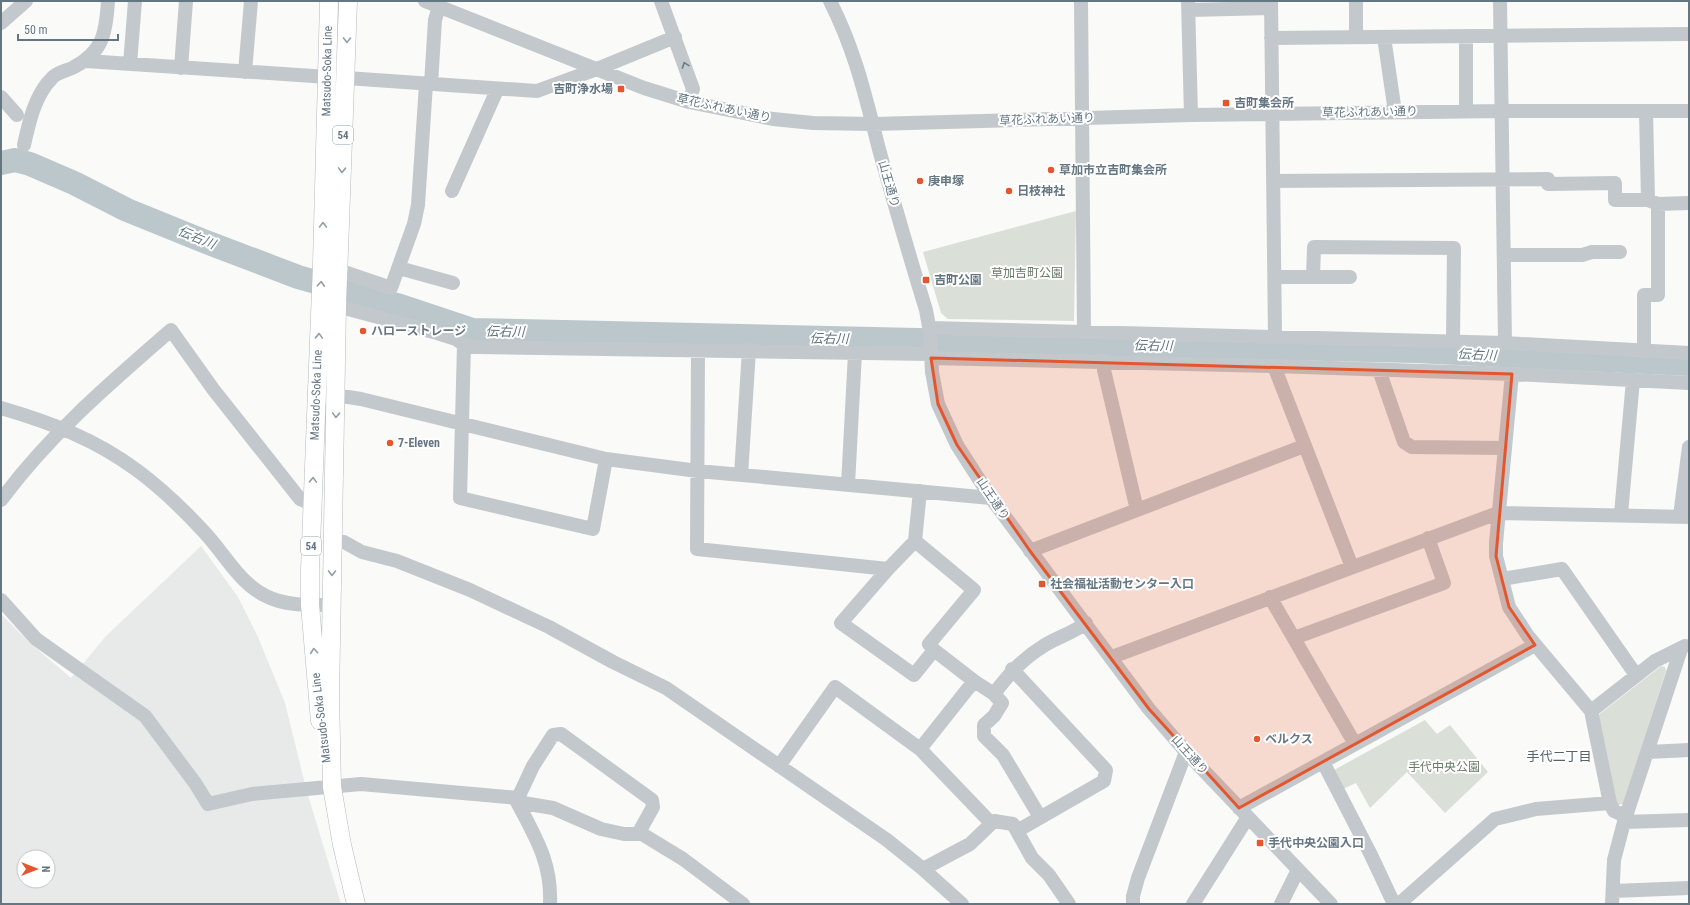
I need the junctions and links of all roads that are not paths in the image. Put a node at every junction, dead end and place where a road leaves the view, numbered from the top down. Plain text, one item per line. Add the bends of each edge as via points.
1 (26, 1) edge
2 (108, 1) edge
3 (135, 1) edge
4 (186, 1) edge
5 (251, 1) edge
6 (329, 1) edge
7 (348, 1) edge
8 (425, 1) edge
9 (661, 1) edge
10 (830, 1) edge
11 (1081, 1) edge
12 (1356, 1) edge
13 (1500, 1) edge
14 (1188, 5) edge
15 (1271, 5) edge
16 (439, 7) junction
17 (1, 23) edge
18 (1689, 34) edge
19 (1466, 36) junction
20 (1501, 36) junction
21 (675, 37) junction
22 (1356, 37) junction
23 (1384, 37) junction
24 (1272, 38) junction
25 (86, 61) junction
26 (130, 64) junction
27 (181, 68) junction
28 (597, 69) junction
29 (245, 72) junction
30 (328, 77) junction
31 (346, 78) junction
32 (428, 84) junction
33 (497, 90) junction
34 (1, 97) edge
35 (689, 102) junction
36 (1466, 111) junction
37 (1503, 111) junction
38 (1646, 111) junction
39 (1689, 111) edge
40 (1395, 112) junction
41 (1273, 113) junction
42 (17, 115) dead end
43 (1190, 115) junction
44 (1082, 117) junction
45 (874, 124) junction
46 (24, 145) dead end
47 (1503, 179) junction
48 (1273, 181) junction
49 (452, 191) dead end
50 (1653, 202) junction
51 (1689, 203) edge
52 (1620, 252) dead end
53 (1504, 255) junction
54 (330, 267) junction
55 (399, 268) junction
56 (1275, 277) junction
57 (1314, 277) junction
58 (1350, 277) dead end
59 (453, 283) dead end
60 (328, 305) junction
61 (930, 330) junction
62 (1084, 330) junction
63 (1275, 337) junction
64 (1453, 341) junction
65 (1505, 343) junction
66 (464, 345) junction
67 (749, 350) junction
68 (1644, 350) junction
69 (698, 351) junction
70 (855, 353) junction
71 (1689, 353) edge
72 (931, 354) junction
73 (1104, 361) junction
74 (1274, 366) junction
75 (1379, 370) junction
76 (1512, 374) junction
77 (1633, 380) junction
78 (1689, 383) edge
79 (316, 396) junction
80 (336, 396) junction
81 (1, 408) edge
82 (463, 424) junction
83 (63, 428) junction
84 (1304, 446) junction
85 (1689, 447) edge
86 (1504, 448) junction
87 (606, 459) junction
88 (698, 471) junction
89 (741, 474) junction
90 (848, 485) junction
91 (920, 491) junction
92 (991, 498) junction
93 (1, 500) edge
94 (312, 504) junction
95 (1137, 510) junction
96 (1498, 513) junction
97 (1621, 514) junction
98 (1684, 516) edge
99 (1428, 538) junction
100 (332, 541) junction
101 (915, 541) junction
102 (1030, 551) junction
103 (1352, 567) junction
104 (888, 568) junction
105 (1502, 579) junction
106 (1270, 597) junction
107 (1, 600) edge
108 (310, 605) junction
109 (331, 605) junction
110 (1086, 623) junction
111 (1294, 638) junction
112 (1535, 645) junction
113 (1685, 646) edge
114 (934, 650) junction
115 (1112, 657) junction
116 (1012, 669) junction
117 (1636, 675) junction
118 (974, 681) junction
119 (994, 694) junction
120 (1590, 711) junction
121 (1355, 744) junction
122 (920, 749) junction
123 (1689, 750) edge
124 (1186, 752) junction
125 (1648, 752) junction
126 (1323, 762) junction
127 (779, 766) junction
128 (332, 787) junction
129 (517, 800) junction
130 (1610, 803) junction
131 (1244, 812) junction
132 (1040, 817) junction
133 (1625, 819) junction
134 (1689, 820) edge
135 (991, 823) junction
136 (1017, 831) junction
137 (638, 834) junction
138 (923, 869) junction
139 (1298, 870) junction
140 (1689, 888) edge
141 (1613, 897) edge
142 (356, 904) edge
143 (550, 904) edge
144 (743, 904) edge
145 (962, 904) edge
146 (1069, 904) edge
147 (1133, 904) edge
148 (1193, 904) edge
149 (1281, 904) edge
150 (1331, 904) edge
151 (1394, 904) edge
152 (1399, 904) edge

1 - 17 street
2 - 25 street via 103,36 96,52
3 - 26 street
4 - 27 street
5 - 29 street
6 - 30 main road, Matsudo-Soka Line / 54
7 -> 31 main road, Matsudo-Soka Line / 54
8 - 16 street, 草花ふれあい通り
9 - 21 street
10 - 45 street, 山王通り via 858,65
11 - 44 street
12 - 22 street
13 - 20 street
14 - 15 street
14 - 43 street
15 - 24 street
16 - 28 street, 草花ふれあい通り
16 - 32 street via 435,20
18 - 20 street
19 - 20 street
19 - 23 street
19 - 36 street
20 - 37 street
21 - 28 street
35 -> 21 street via 693,89
22 - 23 street
22 - 24 street
23 - 40 street
24 - 41 street
25 - 26 street
25 - 46 street via 53,76 44,88 31,114
26 - 27 street
27 - 29 street
28 - 33 street via 537,91
28 - 35 street, 草花ふれあい通り via 644,88
29 - 30 street
54 -> 30 main road, Matsudo-Soka Line / 54
31 - 32 street
31 -> 54 main road, Matsudo-Soka Line / 54
32 - 33 street
32 - 55 street via 418,205
33 - 49 street
34 - 42 street
35 - 45 street, 草花ふれあい通り via 773,119 813,123
36 - 37 street, 草花ふれあい通り
36 - 40 street, 草花ふれあい通り
37 - 38 street, 草花ふれあい通り
37 - 47 street
38 - 39 street, 草花ふれあい通り
38 - 50 street
40 - 41 street, 草花ふれあい通り
41 - 43 street, 草花ふれあい通り
41 - 48 street
43 - 44 street, 草花ふれあい通り
44 - 45 street, 草花ふれあい通り
44 - 62 street
45 - 61 street, 山王通り
47 - 48 street
47 - 50 street via 1548,179 1548,184 1615,183 1615,200
47 - 53 street
48 - 56 street
50 - 51 street
50 - 68 street via 1658,295 1644,295
52 - 53 street via 1592,252 1582,255
53 - 65 street
54 - 55 street via 391,288
54 - 60 main road, Matsudo-Soka Line / 54
55 - 59 street
56 - 57 street
56 - 63 street
57 - 58 street
57 - 64 street via 1314,247 1454,248
60 - 66 street via 437,333 456,339
79 -> 60 main road, Matsudo-Soka Line / 54
60 - 80 main road, Matsudo-Soka Line / 54
61 - 62 street
61 - 72 street, 山王通り
62 - 63 street
63 - 64 street
64 - 65 street
65 - 68 street
66 - 69 street
66 - 82 street
67 - 69 street
67 - 70 street
67 - 89 street
68 - 71 street
69 - 88 street
70 - 72 street
70 - 90 street
72 - 73 street
72 - 92 street, 山王通り via 934,388 946,424
73 - 74 street
73 - 95 street
74 - 75 street
74 - 84 street
75 - 76 street
75 - 86 street via 1404,442 1412,447
76 - 77 street
76 - 86 street
77 - 78 street
77 - 97 street
79 - 80 street
94 -> 79 main road, Matsudo-Soka Line / 54
80 - 82 street via 361,399
80 -> 100 main road, Matsudo-Soka Line / 54
81 - 83 street
82 - 87 street
82 - 87 street via 460,498 593,529
83 - 93 street
83 - 94 street via 74,415 171,330 300,499
83 - 108 street via 111,453 164,492 258,591 274,600
84 - 95 street
84 - 103 street
85 - 98 street
86 - 96 street
87 - 88 street
88 - 89 street
88 - 104 street via 697,549
89 - 90 street
90 - 91 street
91 - 92 street
91 - 101 street
92 - 102 street, 山王通り
94 - 108 main road, Matsudo-Soka Line / 54
95 - 102 street
96 - 97 street
96 - 99 street
96 - 105 street via 1496,556
97 - 98 street
99 - 103 street
99 - 111 street via 1444,584
100 -> 109 main road, Matsudo-Soka Line / 54
100 - 127 street via 344,542 362,552 397,561 470,590 549,627 666,688
101 - 104 street
101 - 114 street via 974,590 928,644
102 - 110 street, 山王通り
103 - 106 street
104 - 114 street via 841,624 914,675
105 - 112 street via 1509,607
105 - 117 street via 1562,569
106 - 111 street
106 - 115 street
107 - 128 street via 36,640 145,716 208,804 252,794
108 - 109 street
128 -> 108 main road, Matsudo-Soka Line / 54 via 320,728
109 - 128 main road, Matsudo-Soka Line / 54
110 - 115 street, 山王通り
110 - 116 street via 1045,645
111 - 121 street
112 - 120 street
112 - 121 street
113 - 117 street via 1655,661
113 - 125 street
114 - 118 street
115 - 124 street, 山王通り via 1149,709
116 - 119 street
116 - 132 street via 1106,770 1104,781
117 - 120 street
118 - 119 street
118 - 122 street
119 - 132 street via 1002,703 994,716 984,725 984,736 1004,755
120 - 130 street
121 - 126 street
122 - 127 street via 835,687
122 - 135 street
123 - 125 street
124 - 131 street, 山王通り
124 - 147 street via 1138,878
125 - 133 street
126 - 131 street
126 - 151 street
127 - 138 street via 886,840
128 - 129 street via 361,784
128 - 142 main road, Matsudo-Soka Line / 54
129 - 137 street via 553,808 601,830
129 - 137 street via 542,751 553,735 561,734 652,800 653,807
129 - 143 street via 544,856 551,884
130 - 133 street via 1614,811
130 - 152 street via 1536,809 1495,819
131 - 139 street, 山王通り
131 - 148 street
132 - 136 street
133 - 134 street
133 - 141 street via 1614,860
135 - 136 street via 994,821 1013,824
135 - 138 street via 970,844
136 - 146 street via 1032,858 1049,875
137 - 144 street via 648,837 683,859
138 - 145 street
139 - 149 street
139 - 150 street, 山王通り
140 - 141 street

